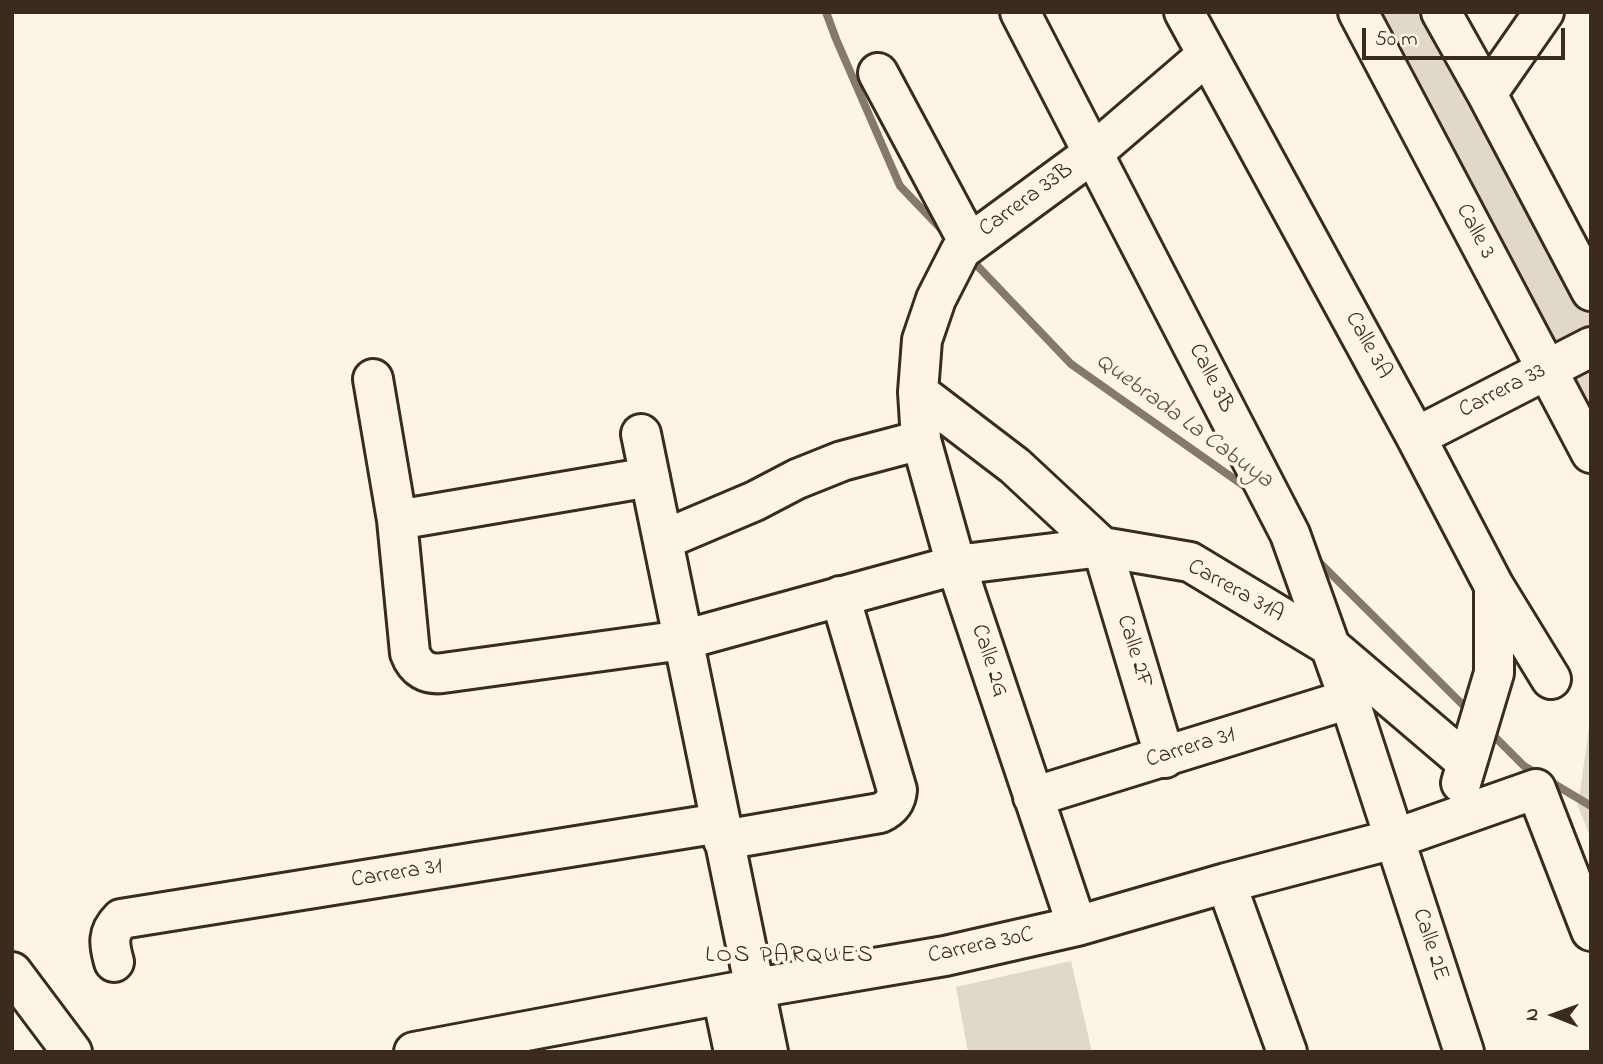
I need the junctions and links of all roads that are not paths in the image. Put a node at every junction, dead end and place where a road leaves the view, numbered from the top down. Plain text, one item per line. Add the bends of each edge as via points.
1 (1020, 12) edge
2 (1358, 12) edge
3 (1441, 12) edge
4 (1544, 12) edge
5 (1198, 26) edge
6 (878, 73) dead end
7 (1487, 94) junction
8 (1093, 153) junction
9 (969, 243) junction
10 (1586, 267) edge
11 (1591, 347) edge
12 (1547, 369) junction
13 (373, 379) dead end
14 (918, 392) junction
15 (641, 434) dead end
16 (1416, 437) junction
17 (921, 440) junction
18 (1591, 453) edge
19 (650, 477) junction
20 (397, 520) junction
21 (663, 540) junction
22 (1102, 547) junction
23 (956, 565) junction
24 (1494, 586) junction
25 (840, 596) junction
26 (683, 640) junction
27 (1331, 647) junction
28 (1551, 678) dead end
29 (1349, 699) junction
30 (1165, 758) junction
31 (1466, 762) junction
32 (1033, 797) junction
33 (1451, 819) junction
34 (721, 832) junction
35 (1394, 839) junction
36 (1226, 883) junction
37 (1582, 887) edge
38 (1077, 926) junction
39 (1591, 931) edge
40 (114, 962) dead end
41 (12, 972) edge
42 (739, 992) junction
43 (72, 1052) edge
44 (414, 1052) edge
45 (734, 1052) edge
46 (768, 1052) edge
47 (1287, 1052) edge
48 (1464, 1052) edge

1 - 8 street, Calle 3B
2 - 12 street, Calle 3
3 - 7 street
4 - 7 street
5 - 8 street, Carrera 33B
5 - 16 street, Calle 3A
6 - 9 street
7 - 10 street
8 - 9 street, Carrera 33B
8 - 27 street, Calle 3B via 1290,534
9 - 14 street, Carrera 33B via 936,299 922,340
11 - 12 street, Carrera 33
12 - 16 street, Carrera 33
12 - 18 street, Calle 3
13 - 20 street
14 - 17 street, Calle 2G
14 - 22 street via 1015,466
15 - 19 street
16 - 24 street, Calle 3A
17 - 21 street via 842,461
17 - 23 street, Calle 2G
19 - 20 street
19 - 21 street
20 - 26 street, Carrera 31A via 410,653 424,671 433,674
21 - 26 street
22 - 23 street, Carrera 31A
22 - 27 street, Carrera 31A via 1191,562
22 - 30 street, Calle 2F
23 - 25 street, Carrera 31A
23 - 32 street, Calle 2G
24 - 28 street, Calle 3A
24 - 31 street via 1494,673
25 - 26 street, Carrera 31A
25 - 34 street, Carrera 31 via 897,790 893,805 880,813
26 - 34 street
27 - 29 street, Calle 3B
27 - 31 street, Carrera 31A
29 - 30 street, Carrera 31
29 - 35 street, Calle 3B
30 - 32 street, Carrera 31
31 - 33 street
32 - 38 street, Calle 2G
33 - 35 street, Carrera 30C
33 - 37 street, Carrera 30C via 1536,789
34 - 40 street, Carrera 31 via 121,919 109,937
34 - 42 street
35 - 36 street, Carrera 30C
35 - 48 street, Calle 2E
36 - 38 street, Carrera 30C
36 - 47 street
37 - 39 street
38 - 42 street, Carrera 30C via 945,956
41 - 43 street
42 - 44 street, Carrera 30C
42 - 45 street
42 - 46 street

